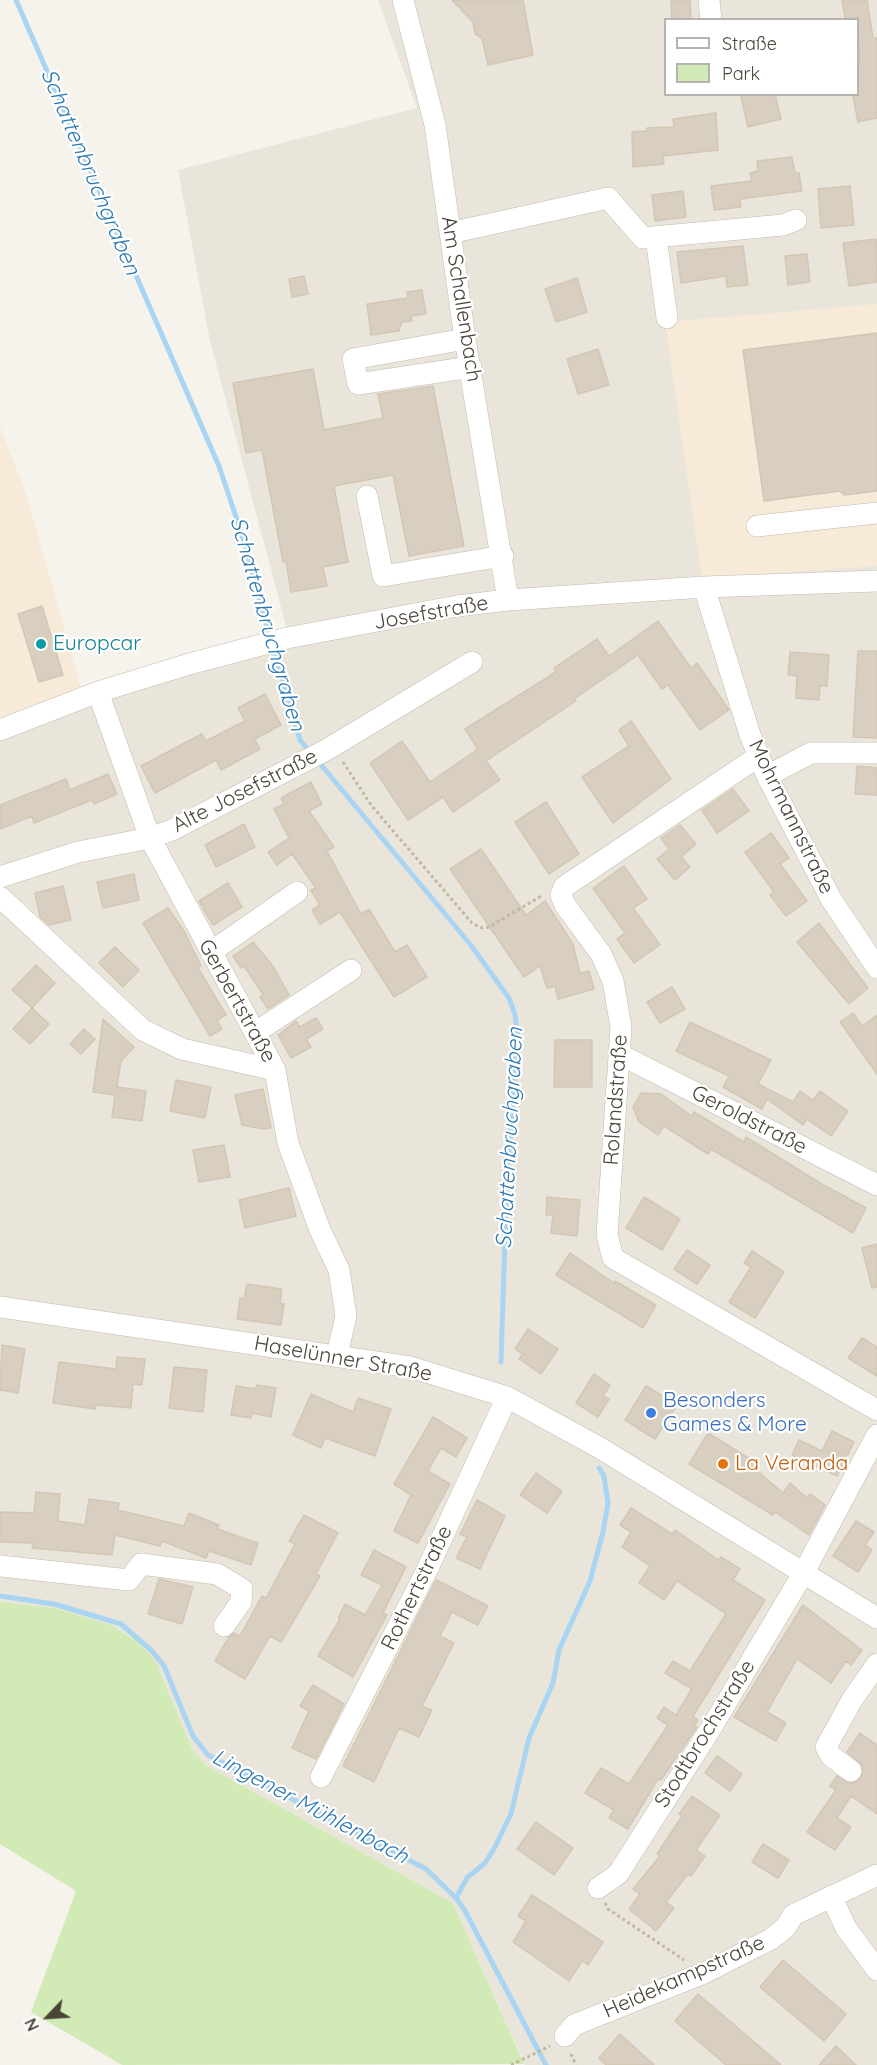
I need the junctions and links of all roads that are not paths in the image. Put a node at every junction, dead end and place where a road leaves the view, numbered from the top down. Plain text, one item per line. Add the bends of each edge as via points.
1 (403, 0) edge
2 (709, 0) edge
3 (711, 18) edge
4 (796, 219) dead end
5 (450, 233) junction
6 (656, 237) junction
7 (667, 318) dead end
8 (465, 339) junction
9 (471, 367) junction
10 (367, 496) dead end
11 (877, 513) edge
12 (757, 526) dead end
13 (503, 556) junction
14 (877, 581) edge
15 (704, 587) junction
16 (508, 600) junction
17 (472, 662) dead end
18 (99, 692) junction
19 (0, 730) edge
20 (877, 753) edge
21 (759, 756) junction
22 (767, 776) junction
23 (150, 838) junction
24 (0, 877) edge
25 (297, 892) dead end
26 (0, 897) edge
27 (211, 952) junction
28 (877, 968) edge
29 (351, 970) dead end
30 (256, 1032) junction
31 (621, 1055) junction
32 (275, 1070) junction
33 (877, 1185) edge
34 (0, 1307) edge
35 (337, 1354) junction
36 (507, 1397) junction
37 (877, 1410) edge
38 (877, 1435) edge
39 (0, 1566) edge
40 (804, 1572) junction
41 (877, 1618) edge
42 (224, 1626) dead end
43 (877, 1664) edge
44 (851, 1771) dead end
45 (321, 1777) dead end
46 (877, 1875) edge
47 (598, 1888) road end
48 (831, 1896) junction
49 (877, 1970) edge
50 (565, 2036) dead end

1 - 5 street, Am Schallenbach via 435,125
2 - 3 street
4 - 6 street via 783,225
5 - 6 street via 608,198 643,238
5 - 8 street, Am Schallenbach
6 - 7 street
8 - 9 street, Am Schallenbach
8 - 9 street via 353,359 358,384
9 - 13 street, Am Schallenbach
10 - 13 street via 383,576
11 - 12 street
13 - 16 street, Am Schallenbach
14 - 15 street, Josefstraße
15 - 16 street, Josefstraße
15 - 21 street, Mohrmannstraße
16 - 18 street, Josefstraße via 457,606 259,645
17 - 23 street, Alte Josefstraße via 332,747
18 - 19 street, Josefstraße
18 - 23 street, Gerbertstraße
20 - 22 street via 811,753
21 - 22 street, Mohrmannstraße
21 - 31 street, Rolandstraße via 564,887 561,895 565,905 601,954 614,981
22 - 28 street, Mohrmannstraße via 831,899
23 - 24 street, Alte Josefstraße via 78,852
23 - 27 street, Gerbertstraße
25 - 27 street
26 - 32 street via 143,1030 182,1049
27 - 30 street, Gerbertstraße
29 - 30 street
30 - 32 street, Gerbertstraße
31 - 33 street, Geroldstraße
31 - 37 street, Rolandstraße via 607,1235 613,1258
32 - 35 street, Gerbertstraße via 288,1143 339,1270 346,1316
34 - 35 street, Haselünner Straße
35 - 36 street, Haselünner Straße via 410,1367
36 - 40 street, Haselünner Straße via 600,1448
36 - 45 street, Rothertstraße via 427,1570
38 - 40 street
39 - 42 street via 129,1580 141,1564 216,1574 242,1589 241,1602
40 - 41 street, Haselünner Straße
40 - 47 street, Stodtbrochstraße via 618,1874
43 - 44 street via 826,1747 831,1756
46 - 48 street, Heidekampstraße
48 - 49 street via 846,1928
48 - 50 street, Heidekampstraße via 793,1915 771,1939 705,1973 574,2025

